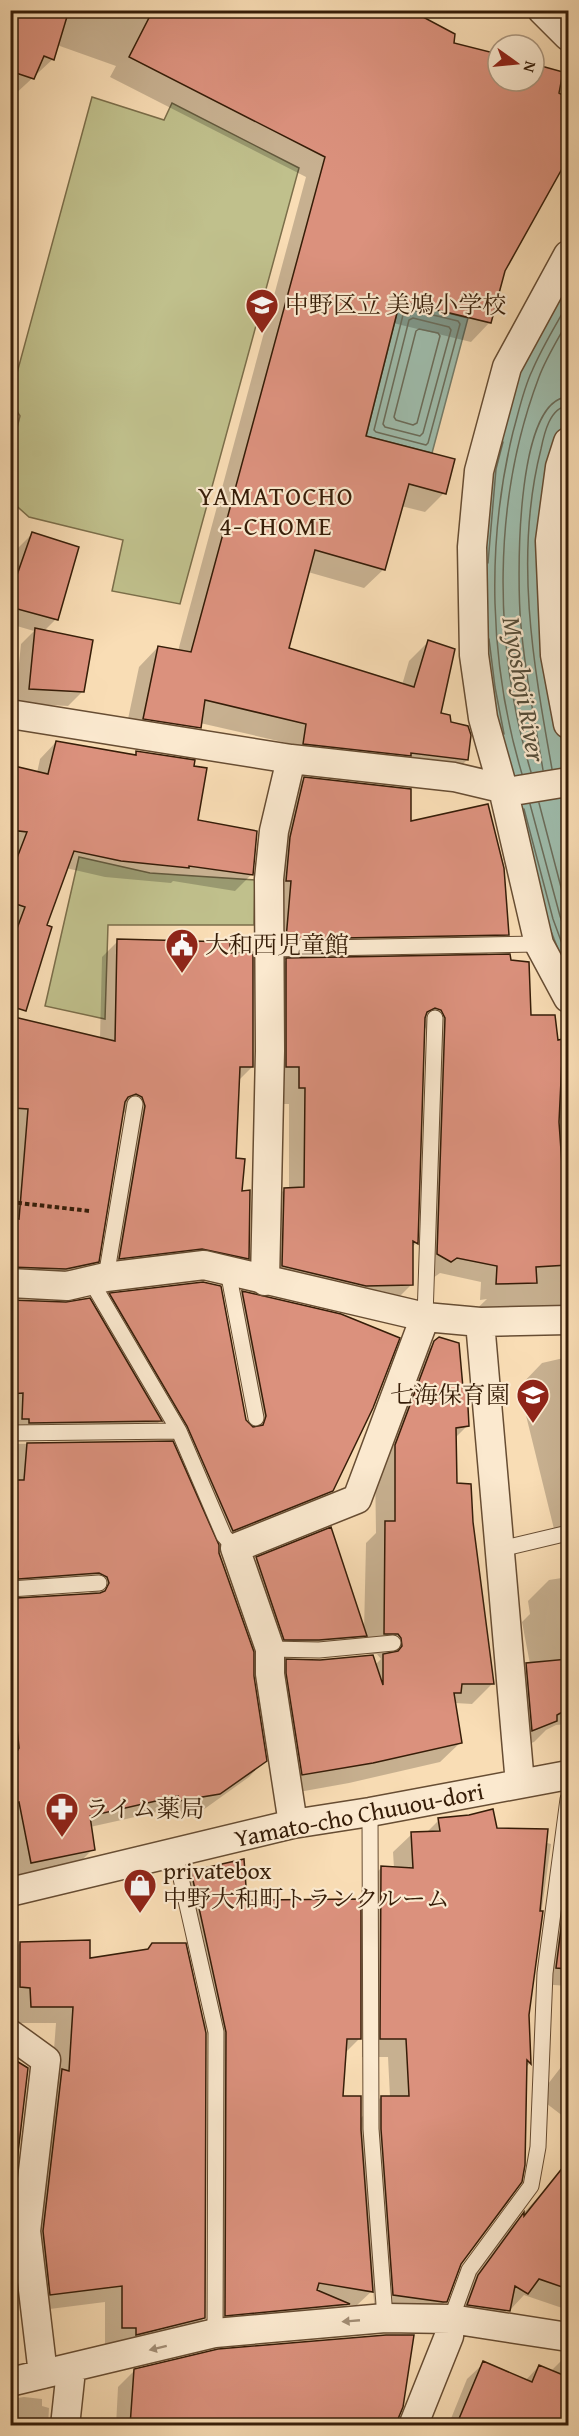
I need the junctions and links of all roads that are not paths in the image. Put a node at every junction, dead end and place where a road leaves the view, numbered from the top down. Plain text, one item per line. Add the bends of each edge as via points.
1 (542, 10) edge
2 (568, 36) edge
3 (568, 255) edge
4 (568, 442) edge
5 (10, 714) edge
6 (568, 724) edge
7 (291, 759) junction
8 (568, 782) edge
9 (508, 790) junction
10 (539, 944) junction
11 (268, 949) junction
12 (568, 998) edge
13 (435, 1018) dead end
14 (135, 1104) dead end
15 (228, 1271) junction
16 (98, 1279) junction
17 (265, 1281) junction
18 (10, 1283) edge
19 (425, 1317) junction
20 (568, 1320) edge
21 (480, 1322) junction
22 (256, 1418) dead end
23 (179, 1431) junction
24 (10, 1433) edge
25 (568, 1533) edge
26 (235, 1548) junction
27 (501, 1549) junction
28 (99, 1582) dead end
29 (10, 1589) edge
30 (393, 1643) dead end
31 (270, 1649) junction
32 (568, 1775) edge
33 (520, 1784) junction
34 (568, 1799) edge
35 (370, 1812) junction
36 (293, 1824) junction
37 (175, 1852) junction
38 (10, 1892) edge
39 (10, 2034) edge
40 (385, 2318) junction
41 (451, 2319) junction
42 (215, 2333) junction
43 (568, 2337) edge
44 (71, 2370) junction
45 (43, 2374) junction
46 (10, 2382) edge
47 (65, 2426) edge
48 (413, 2426) edge

1 - 2 street
3 - 9 street via 507,367 479,471 472,547 474,655 483,718
4 - 6 street via 560,467 550,541 555,655
5 - 7 street
7 - 9 street via 454,777
7 - 11 street via 274,831
8 - 9 street
9 - 10 street
10 - 11 lane
10 - 12 street
11 - 17 street
13 - 19 lane
14 - 16 lane via 115,1214
15 - 16 street via 204,1265
15 - 17 street
15 - 22 lane
16 - 18 street via 67,1286
16 - 23 lane
17 - 19 street
19 - 21 street
19 - 26 street via 357,1499
20 - 21 street
21 - 27 street
23 - 24 lane
23 - 26 lane via 224,1536
25 - 27 lane
26 - 31 street
27 - 33 street
28 - 29 lane
30 - 31 lane via 319,1650
31 - 36 street via 270,1674
32 - 33 street, Yamato-cho Chuuou-dori
33 - 35 street, Yamato-cho Chuuou-dori
34 - 41 lane via 545,1972 538,2147 531,2186 469,2270
35 - 36 street, Yamato-cho Chuuou-dori
35 - 40 lane via 371,2129
36 - 37 street, Yamato-cho Chuuou-dori
37 - 38 street, Yamato-cho Chuuou-dori
37 - 42 lane via 216,2031
39 - 45 street via 46,2060 26,2231
40 - 41 street
40 -> 42 street
41 - 43 street
41 - 48 street via 449,2336
42 -> 44 street
44 - 45 street
44 - 47 street
45 - 46 street

